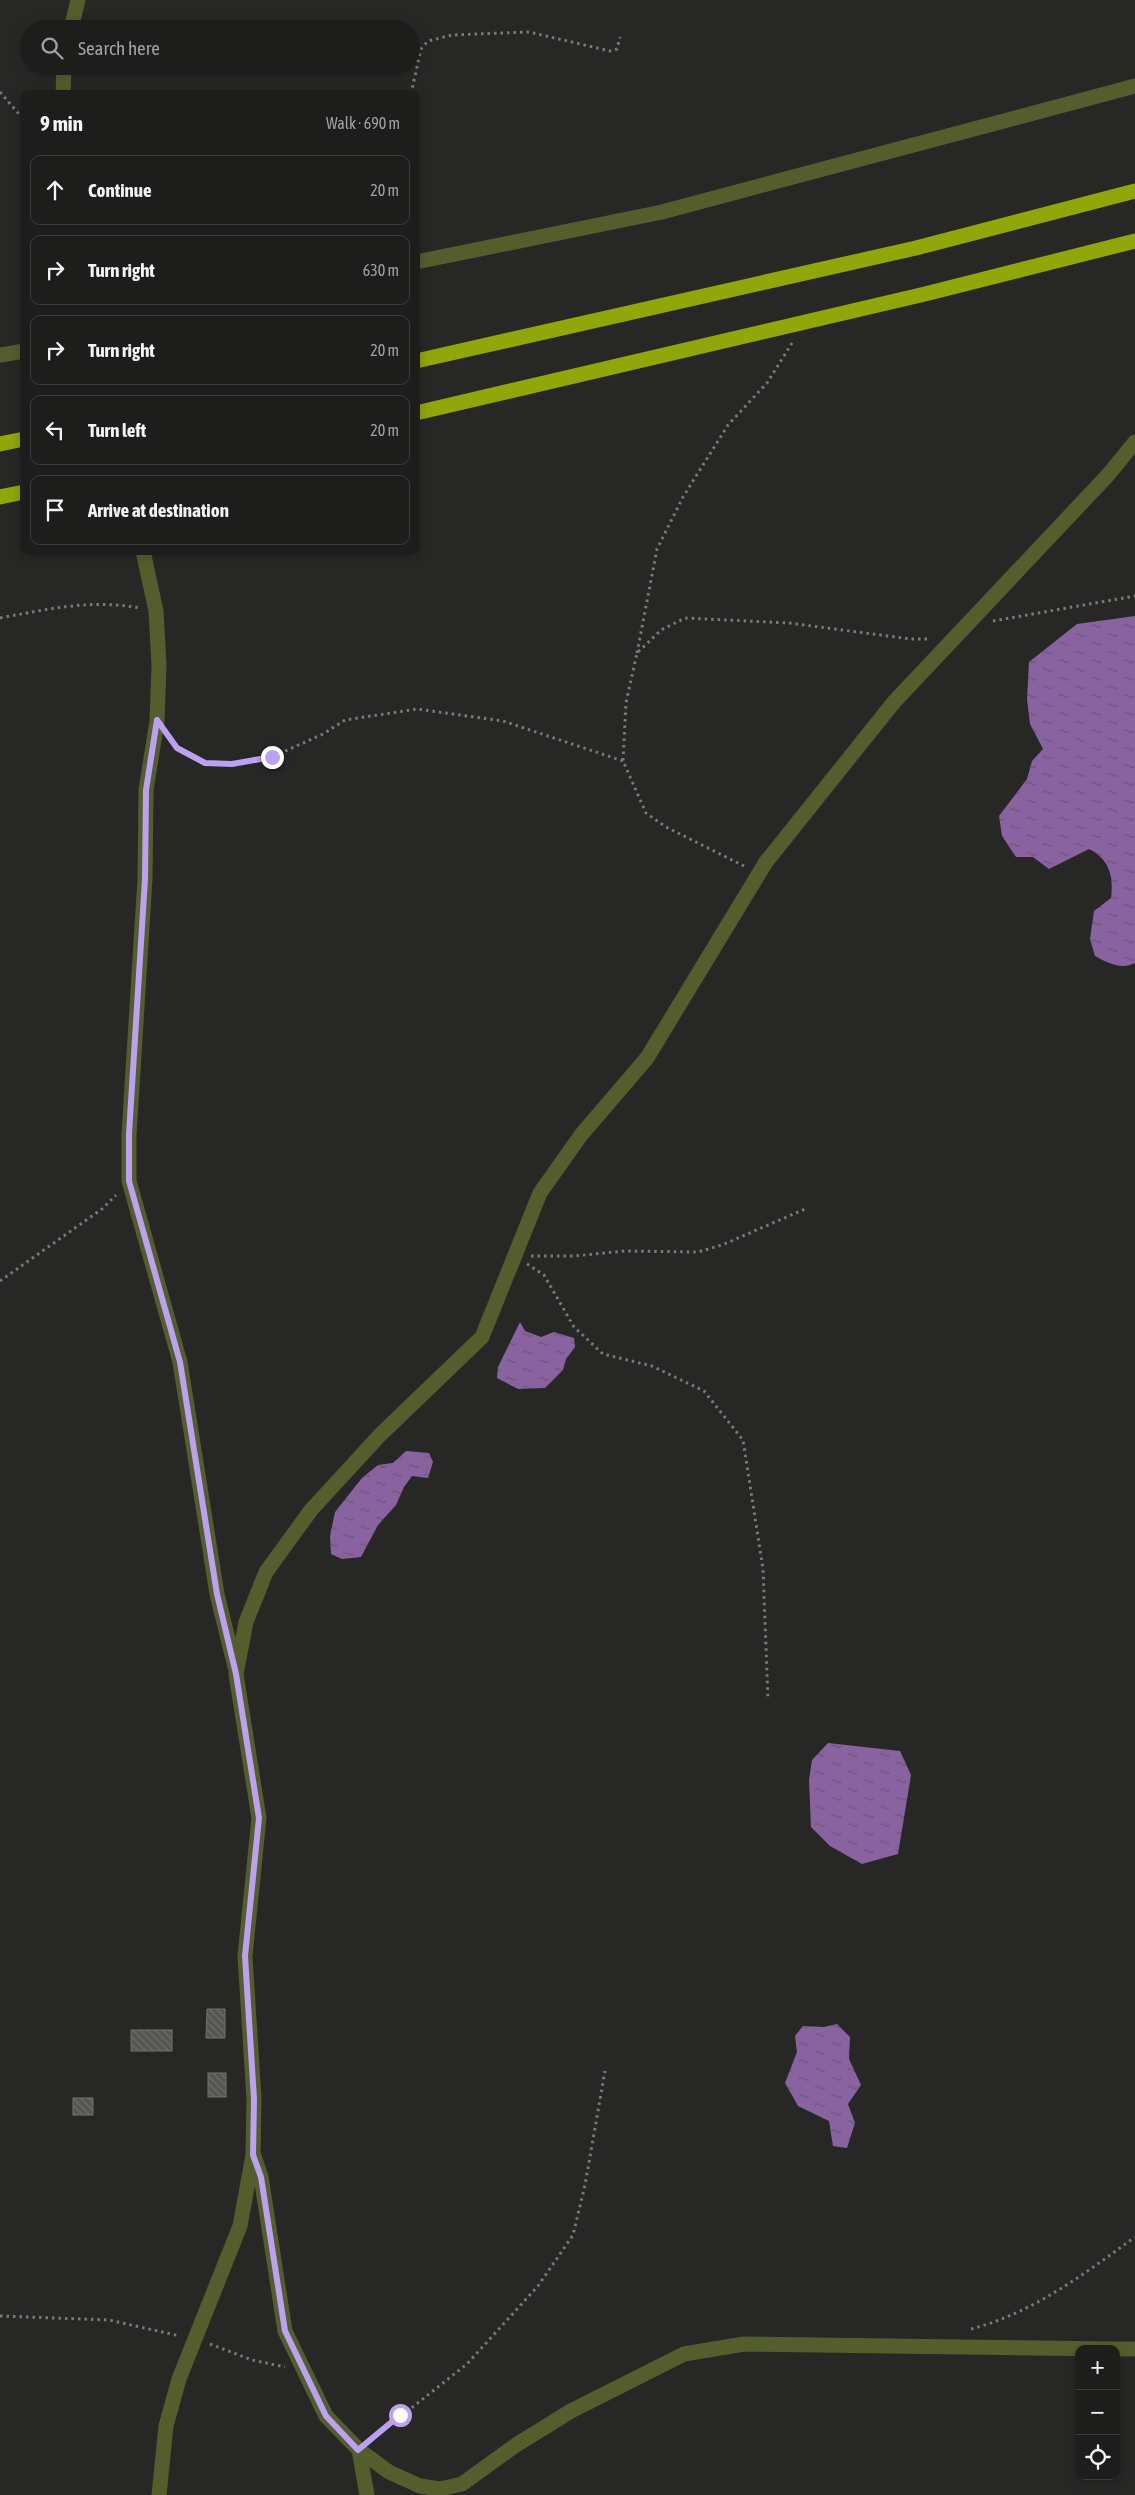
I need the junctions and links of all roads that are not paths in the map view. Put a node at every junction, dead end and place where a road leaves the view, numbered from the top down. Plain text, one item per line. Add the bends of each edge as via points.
1 (78, 0) edge
2 (73, 20) edge
3 (64, 75) edge
4 (1135, 86) edge
5 (63, 90) edge
6 (1135, 190) edge
7 (1135, 241) edge
8 (420, 261) edge
9 (20, 352) edge
10 (0, 355) edge
11 (420, 360) edge
12 (420, 411) edge
13 (20, 440) edge
14 (1135, 442) edge
15 (0, 444) edge
16 (20, 493) edge
17 (0, 497) edge
18 (144, 555) edge
19 (236, 1674) junction
20 (253, 2155) junction
21 (1075, 2348) edge
22 (1120, 2349) edge
23 (1135, 2349) edge
24 (358, 2450) junction
25 (160, 2495) edge
26 (367, 2495) edge

1 - 2 street
3 - 5 street
4 - 8 street via 662,212
6 - 11 highway via 916,248
7 - 12 highway via 925,294
9 - 10 street
13 - 15 highway
14 - 19 street via 1123,459 894,702 759,874 647,1058 581,1134 540,1193 482,1337 380,1435 310,1510 266,1572 246,1622
16 - 17 highway
18 - 19 street via 156,611 159,666 157,720 146,790 145,879 129,1181 180,1362 217,1594
19 - 20 street via 259,1818 245,1956 254,2099
20 - 24 street via 261,2177 285,2331 326,2416
20 - 25 street via 240,2226 180,2379 166,2426
21 - 24 street via 744,2344 716,2347 684,2354 571,2411 462,2484 440,2488 420,2486 389,2472
22 - 23 street
24 - 26 street

